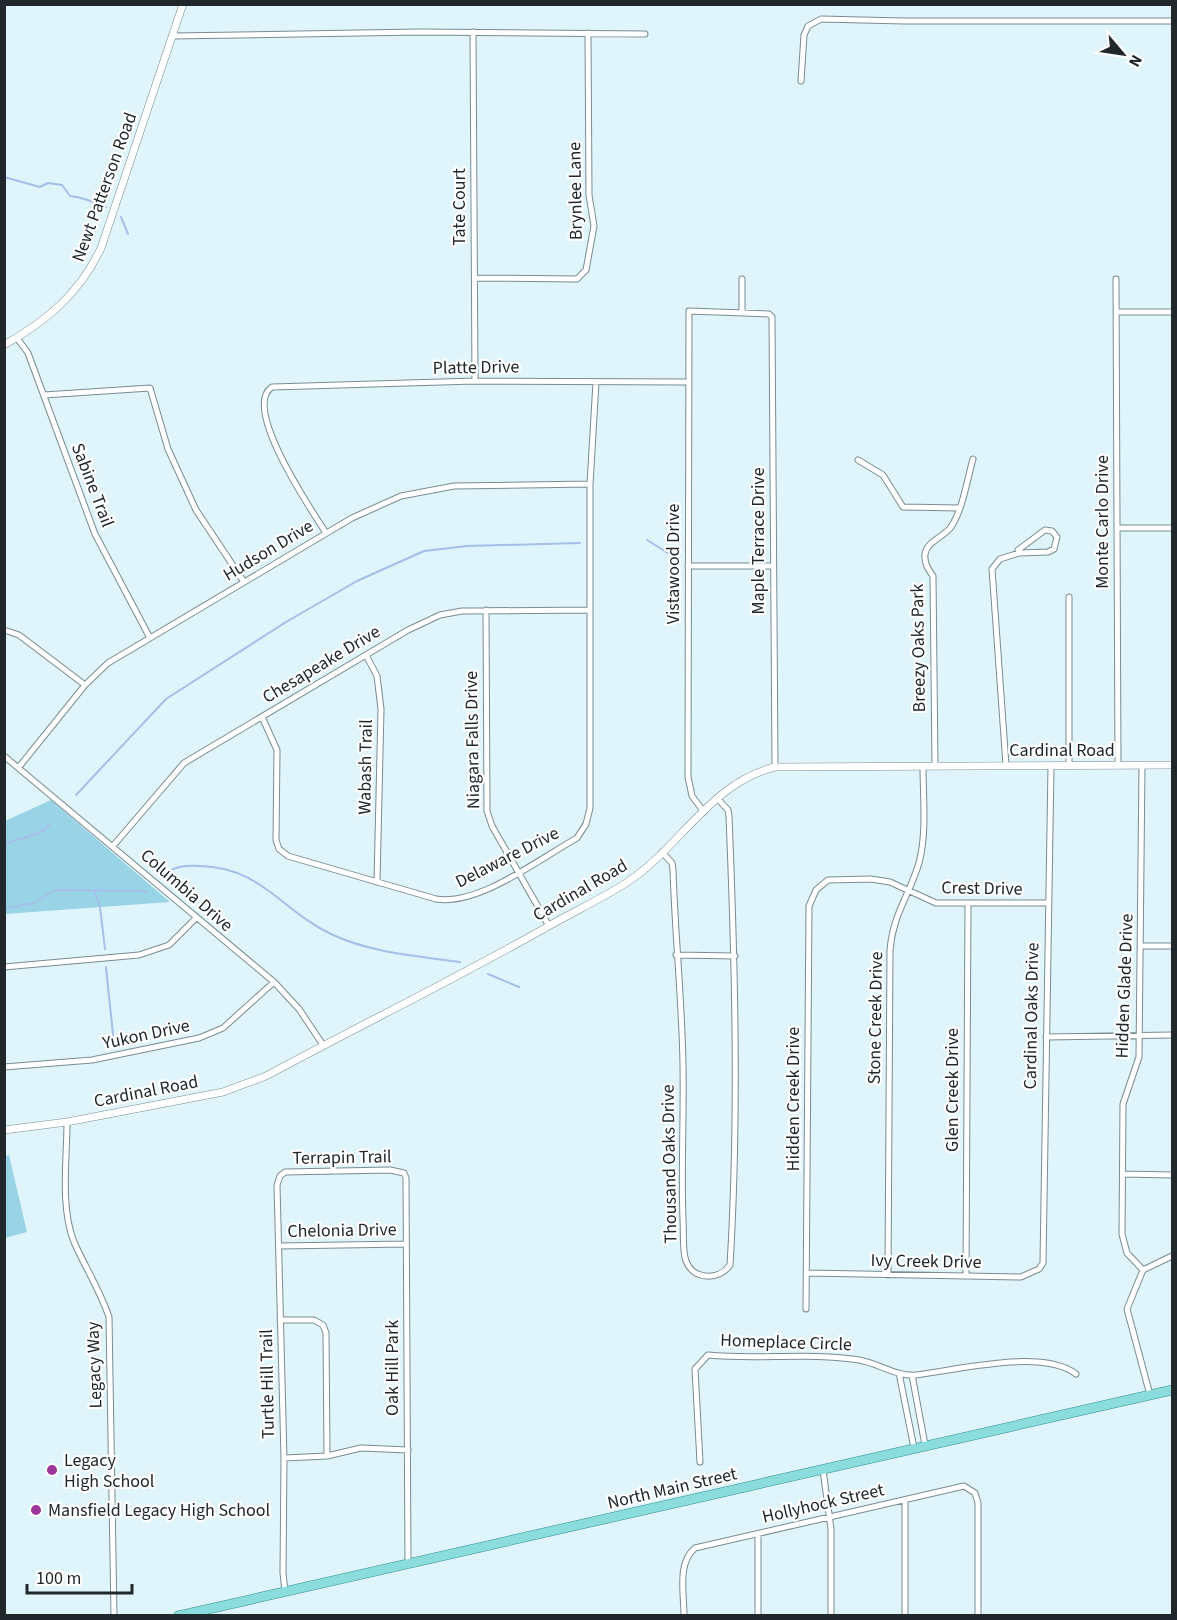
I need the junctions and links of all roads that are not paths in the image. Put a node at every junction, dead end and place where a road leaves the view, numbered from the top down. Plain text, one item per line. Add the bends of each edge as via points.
1 (183, 4) edge
2 (1173, 21) edge
3 (473, 32) junction
4 (588, 33) junction
5 (645, 34) dead end
6 (172, 36) junction
7 (801, 81) dead end
8 (476, 278) junction
9 (742, 279) dead end
10 (1116, 279) dead end
11 (742, 312) junction
12 (1116, 312) junction
13 (1173, 312) edge
14 (17, 338) junction
15 (4, 345) edge
16 (475, 381) junction
17 (596, 382) junction
18 (687, 382) junction
19 (44, 395) junction
20 (973, 459) dead end
21 (858, 460) dead end
22 (590, 484) junction
23 (959, 508) junction
24 (1116, 528) junction
25 (1173, 528) edge
26 (326, 533) junction
27 (1019, 553) junction
28 (688, 566) junction
29 (774, 566) junction
30 (244, 582) junction
31 (1069, 597) dead end
32 (486, 610) junction
33 (590, 610) junction
34 (4, 630) edge
35 (150, 638) junction
36 (366, 655) junction
37 (85, 685) junction
38 (262, 717) junction
39 (4, 756) edge
40 (1006, 765) junction
41 (1069, 765) junction
42 (1118, 765) junction
43 (1142, 765) junction
44 (1173, 765) edge
45 (923, 766) junction
46 (935, 766) junction
47 (1051, 766) junction
48 (19, 767) junction
49 (775, 767) junction
50 (717, 798) junction
51 (704, 812) junction
52 (113, 846) junction
53 (662, 852) junction
54 (519, 871) junction
55 (377, 882) junction
56 (816, 890) joint
57 (907, 891) junction
58 (968, 903) junction
59 (1047, 903) junction
60 (196, 918) junction
61 (549, 926) junction
62 (1141, 946) junction
63 (1173, 946) edge
64 (676, 955) junction
65 (735, 956) junction
66 (4, 967) edge
67 (274, 982) junction
68 (1173, 1035) edge
69 (1140, 1036) junction
70 (1046, 1037) junction
71 (323, 1045) junction
72 (4, 1067) edge
73 (67, 1122) junction
74 (4, 1131) edge
75 (404, 1173) joint
76 (1123, 1174) junction
77 (1173, 1174) edge
78 (280, 1176) joint
79 (406, 1244) junction
80 (279, 1246) junction
81 (1173, 1256) edge
82 (1040, 1267) joint
83 (1143, 1270) junction
84 (808, 1273) junction
85 (888, 1275) junction
86 (966, 1276) junction
87 (806, 1309) dead end
88 (280, 1320) junction
89 (899, 1373) junction
90 (1076, 1374) dead end
91 (912, 1376) junction
92 (1173, 1390) edge
93 (1150, 1395) junction
94 (917, 1408) junction
95 (906, 1410) junction
96 (925, 1445) junction
97 (914, 1448) junction
98 (408, 1449) junction
99 (327, 1456) junction
100 (284, 1458) junction
101 (700, 1462) dead end
102 (823, 1470) junction
103 (905, 1500) junction
104 (830, 1516) junction
105 (759, 1534) junction
106 (408, 1564) junction
107 (285, 1592) junction
108 (114, 1616) edge
109 (178, 1616) edge
110 (684, 1616) edge
111 (758, 1616) edge
112 (831, 1616) edge
113 (905, 1616) edge
114 (978, 1616) edge

1 - 6 street, Newt Patterson Road
2 - 7 street via 821,19 808,26 804,35
3 - 4 street
3 - 6 street
3 - 8 street, Tate Court
4 - 5 street
4 - 8 street, Brynlee Lane via 589,195 594,226 586,270 577,279
6 - 14 street, Newt Patterson Road via 92,268 64,303
8 - 16 street, Tate Court
9 - 11 street
10 - 12 street, Monte Carlo Drive
11 - 18 street, Vistawood Drive via 688,312
11 - 29 street, Maple Terrace Drive via 771,315
12 - 13 street
12 - 24 street, Monte Carlo Drive
14 - 15 street, Newt Patterson Road
14 - 19 street, Sabine Trail via 28,353
16 - 17 street, Platte Drive
16 - 26 street, Platte Drive via 268,390 265,402 273,439
17 - 18 street, Platte Drive
17 - 22 street, Delaware Drive
18 - 28 street, Vistawood Drive
19 - 30 street via 150,388 168,449 196,510
19 - 35 street, Sabine Trail via 95,534
20 - 23 street, Breezy Oaks Park
21 - 23 street via 883,475 903,507
22 - 26 street, Hudson Drive via 454,486 427,490 376,506
22 - 33 street, Delaware Drive
23 - 46 street, Breezy Oaks Park via 950,528 925,554 925,565 933,576
24 - 25 street
24 - 42 street, Monte Carlo Drive
26 - 30 street, Hudson Drive
27 - 27 street via 1024,544 1041,532 1052,531 1057,537 1051,550
27 - 40 street via 1000,560 992,568
28 - 29 street
28 - 51 street, Vistawood Drive via 688,777 692,796
29 - 49 street, Maple Terrace Drive
30 - 35 street, Hudson Drive
31 - 41 street
32 - 33 street, Chesapeake Drive
32 - 36 street, Chesapeake Drive via 440,615
32 - 54 street, Niagara Falls Drive via 487,811
33 - 54 street, Delaware Drive via 589,816 577,838
34 - 37 street via 25,639
35 - 37 street, Hudson Drive via 108,663
36 - 38 street, Chesapeake Drive
36 - 55 street, Wabash Trail via 376,676 381,709
37 - 48 street, Hudson Drive
38 - 52 street, Chesapeake Drive via 184,763
38 - 55 street, Delaware Drive via 277,750 279,849 288,856
39 - 48 street, Columbia Drive
40 - 46 street, Cardinal Road
40 - 47 street, Cardinal Road
41 - 42 street, Cardinal Road
41 - 47 street, Cardinal Road
42 - 43 street, Cardinal Road
43 - 44 street, Cardinal Road
43 - 62 street, Hidden Glade Drive
45 - 46 street, Cardinal Road
45 - 49 street, Cardinal Road
45 - 57 street, Stone Creek Drive via 921,849
47 - 59 street, Cardinal Oaks Drive
48 - 52 street, Columbia Drive
49 - 50 street, Cardinal Road via 740,780
50 - 51 street, Cardinal Road
50 - 65 street, Thousand Oaks Drive via 729,816
51 - 53 street, Cardinal Road
52 - 60 street, Columbia Drive
53 - 61 street, Cardinal Road via 628,882
53 - 64 street, Thousand Oaks Drive via 672,863
54 - 55 street, Delaware Drive via 454,901
54 - 61 street, Niagara Falls Drive
56 - 57 street, Crest Drive via 828,880 871,879 890,882
56 - 84 street, Hidden Creek Drive via 809,906
57 - 58 street, Crest Drive via 936,903
57 - 85 street, Stone Creek Drive via 897,913 890,950
58 - 59 street, Crest Drive
58 - 86 street, Glen Creek Drive
59 - 70 street, Cardinal Oaks Drive
60 - 66 street via 169,945 139,955
60 - 67 street, Columbia Drive
61 - 71 street, Cardinal Road
62 - 63 street
62 - 69 street, Hidden Glade Drive
64 - 65 street
64 - 65 street, Thousand Oaks Drive via 683,1066 685,1258 693,1272 702,1276 727,1270 730,1265
67 - 71 street, Columbia Drive via 299,1009
67 - 72 street, Yukon Drive via 223,1028 199,1038 92,1060
68 - 69 street
69 - 70 street
69 - 76 street, Hidden Glade Drive via 1140,1057 1123,1104
70 - 82 street, Cardinal Oaks Drive
71 - 73 street, Cardinal Road via 236,1088
73 - 74 street, Cardinal Road
73 - 108 street, Legacy Way via 67,1207 73,1240 109,1317
75 - 78 street, Terrapin Trail via 290,1171
75 - 79 street, Oak Hill Park
76 - 77 street
76 - 83 street, Hidden Glade Drive via 1122,1234 1127,1253
78 - 80 street, Turtle Hill Trail
79 - 80 street, Chelonia Drive
79 - 98 street, Oak Hill Park
80 - 88 street, Turtle Hill Trail
81 - 83 street
82 - 86 street, Ivy Creek Drive via 1021,1277
83 - 93 street via 1127,1309
84 - 85 street, Ivy Creek Drive
84 - 87 street, Hidden Creek Drive
85 - 86 street, Ivy Creek Drive
88 - 99 street via 314,1320 323,1325 326,1333
88 - 100 street, Turtle Hill Trail
89 - 91 street, Homeplace Circle
89 - 95 street
89 - 101 street, Homeplace Circle via 859,1360 708,1355 695,1369
90 - 91 street, Homeplace Circle via 1065,1366 990,1362
91 - 94 street
92 - 93 main road, North Main Street
93 - 96 main road, North Main Street
94 - 95 street
94 - 96 street
95 - 97 street
96 - 97 main road, North Main Street
97 - 102 main road, North Main Street
98 - 99 street via 361,1448
98 - 106 street, Oak Hill Park
99 - 100 street
100 - 107 street, Turtle Hill Trail
102 - 104 street
102 - 106 main road, North Main Street
103 - 104 street, Hollyhock Street
103 - 113 street
103 - 114 street, Hollyhock Street via 959,1487 972,1490 978,1503
104 - 105 street, Hollyhock Street
104 - 112 street
105 - 110 street, Hollyhock Street via 695,1548 685,1558
105 - 111 street
106 - 107 main road, North Main Street
107 - 109 main road, North Main Street

